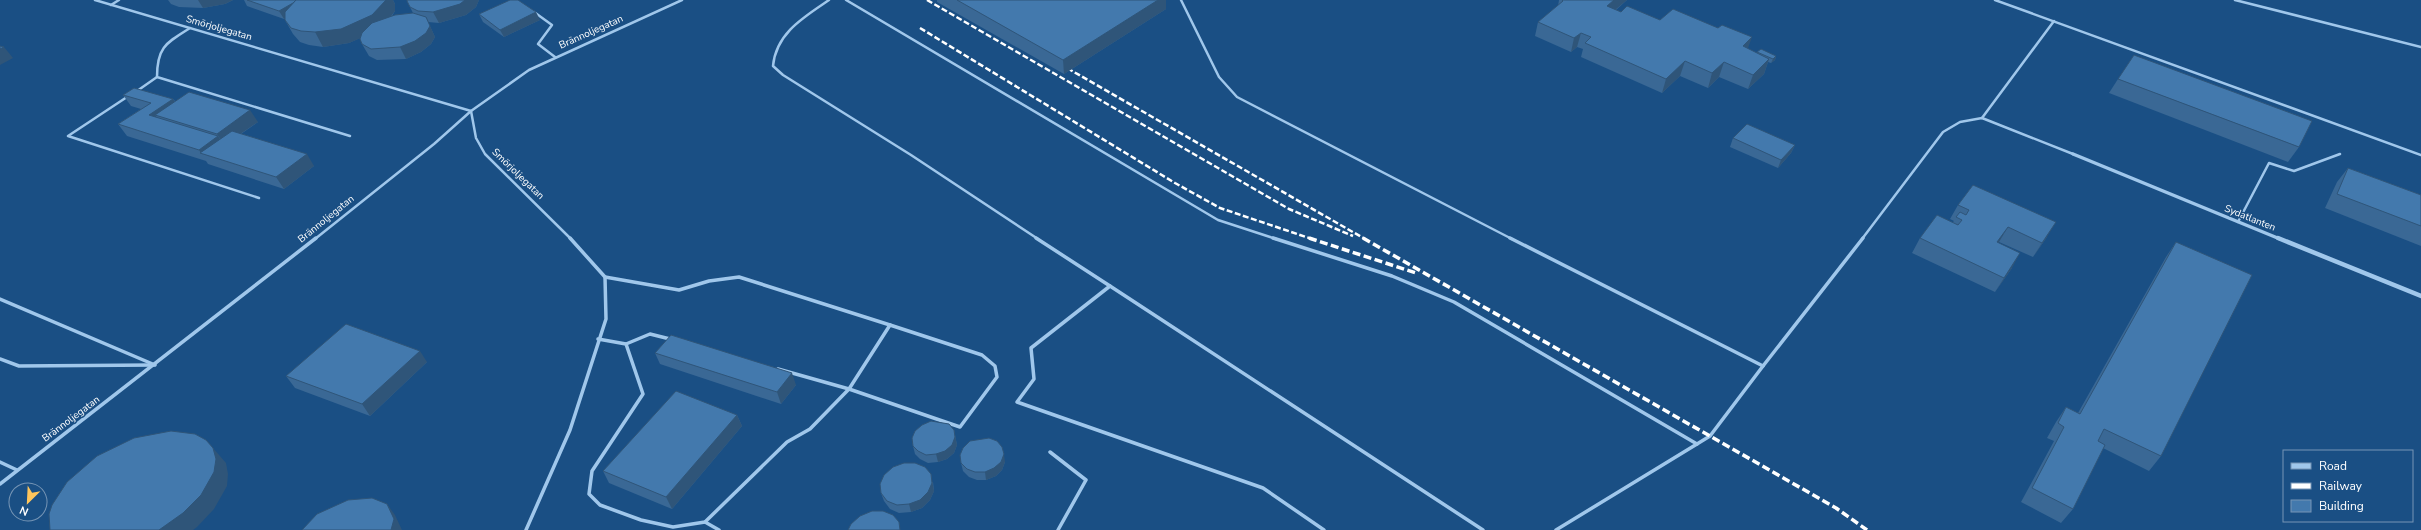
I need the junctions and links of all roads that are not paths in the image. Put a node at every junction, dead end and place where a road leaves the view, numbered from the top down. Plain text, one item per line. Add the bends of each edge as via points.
1 (95, 0) edge
2 (119, 0) edge
3 (682, 0) edge
4 (829, 0) edge
5 (846, 0) edge
6 (1182, 0) edge
7 (1995, 0) edge
8 (2235, 0) edge
9 (111, 4) junction
10 (528, 8) edge
11 (2054, 21) junction
12 (190, 28) junction
13 (2421, 47) edge
14 (555, 57) junction
15 (157, 77) junction
16 (471, 111) junction
17 (1982, 118) junction
18 (350, 136) dead end
19 (2073, 154) joint
20 (2340, 154) dead end
21 (2421, 155) edge
22 (259, 198) dead end
23 (2238, 222) junction
24 (605, 277) junction
25 (1110, 286) junction
26 (2421, 296) edge
27 (0, 299) edge
28 (890, 325) junction
29 (598, 339) junction
30 (673, 340) edge
31 (626, 344) junction
32 (0, 359) edge
33 (156, 365) junction
34 (1763, 366) junction
35 (772, 368) edge
36 (849, 389) junction
37 (1697, 444) junction
38 (1050, 452) dead end
39 (0, 462) edge
40 (17, 470) junction
41 (0, 484) edge
42 (705, 522) junction
43 (526, 530) edge
44 (719, 530) edge
45 (1058, 530) edge
46 (1324, 530) edge
47 (1483, 530) edge
48 (1556, 530) edge

1 - 9 lane, Smörjoljegatan
2 - 9 lane
3 - 14 lane, Brännoljegatan
4 - 25 lane via 781,38 772,56 773,66 783,75 911,155
5 - 37 lane via 1218,220 1392,276 1454,302
6 - 34 lane via 1219,77 1237,96 1321,142
7 - 11 lane
8 - 13 lane
9 - 12 lane, Smörjoljegatan
10 - 14 lane via 552,25 538,44
11 - 17 lane
11 - 21 lane
12 - 15 lane via 162,44 157,60
12 - 16 lane, Smörjoljegatan
14 - 16 lane, Brännoljegatan via 529,70
15 - 18 lane
15 - 22 lane via 68,136
16 - 24 lane, Smörjoljegatan via 476,138 485,154 582,249
16 - 33 lane, Brännoljegatan via 434,144
17 - 19 lane
17 - 34 lane via 1960,122 1943,132
19 - 23 street, Sydatlanten
20 - 23 lane via 2294,171 2269,163
23 - 26 street, Sydatlanten
24 - 28 lane via 679,290 709,281 739,277
24 - 29 lane via 606,318
25 - 46 lane via 1031,348 1034,379 1017,402 1263,488
25 - 47 lane
27 - 33 lane
28 - 36 lane
28 - 36 lane via 982,356 995,366 997,377 960,427
29 - 31 lane
29 - 43 lane via 570,430
30 - 31 lane via 650,334
31 - 42 lane via 643,394 592,471 589,494 600,505 641,520 673,527
32 - 33 lane via 19,366
33 - 40 lane, Brännoljegatan
34 - 37 lane via 1710,436
35 - 36 lane
36 - 42 lane via 810,429 787,442
37 - 48 lane
38 - 45 lane via 1086,480
39 - 40 lane
40 - 41 lane, Brännoljegatan
42 - 44 lane

